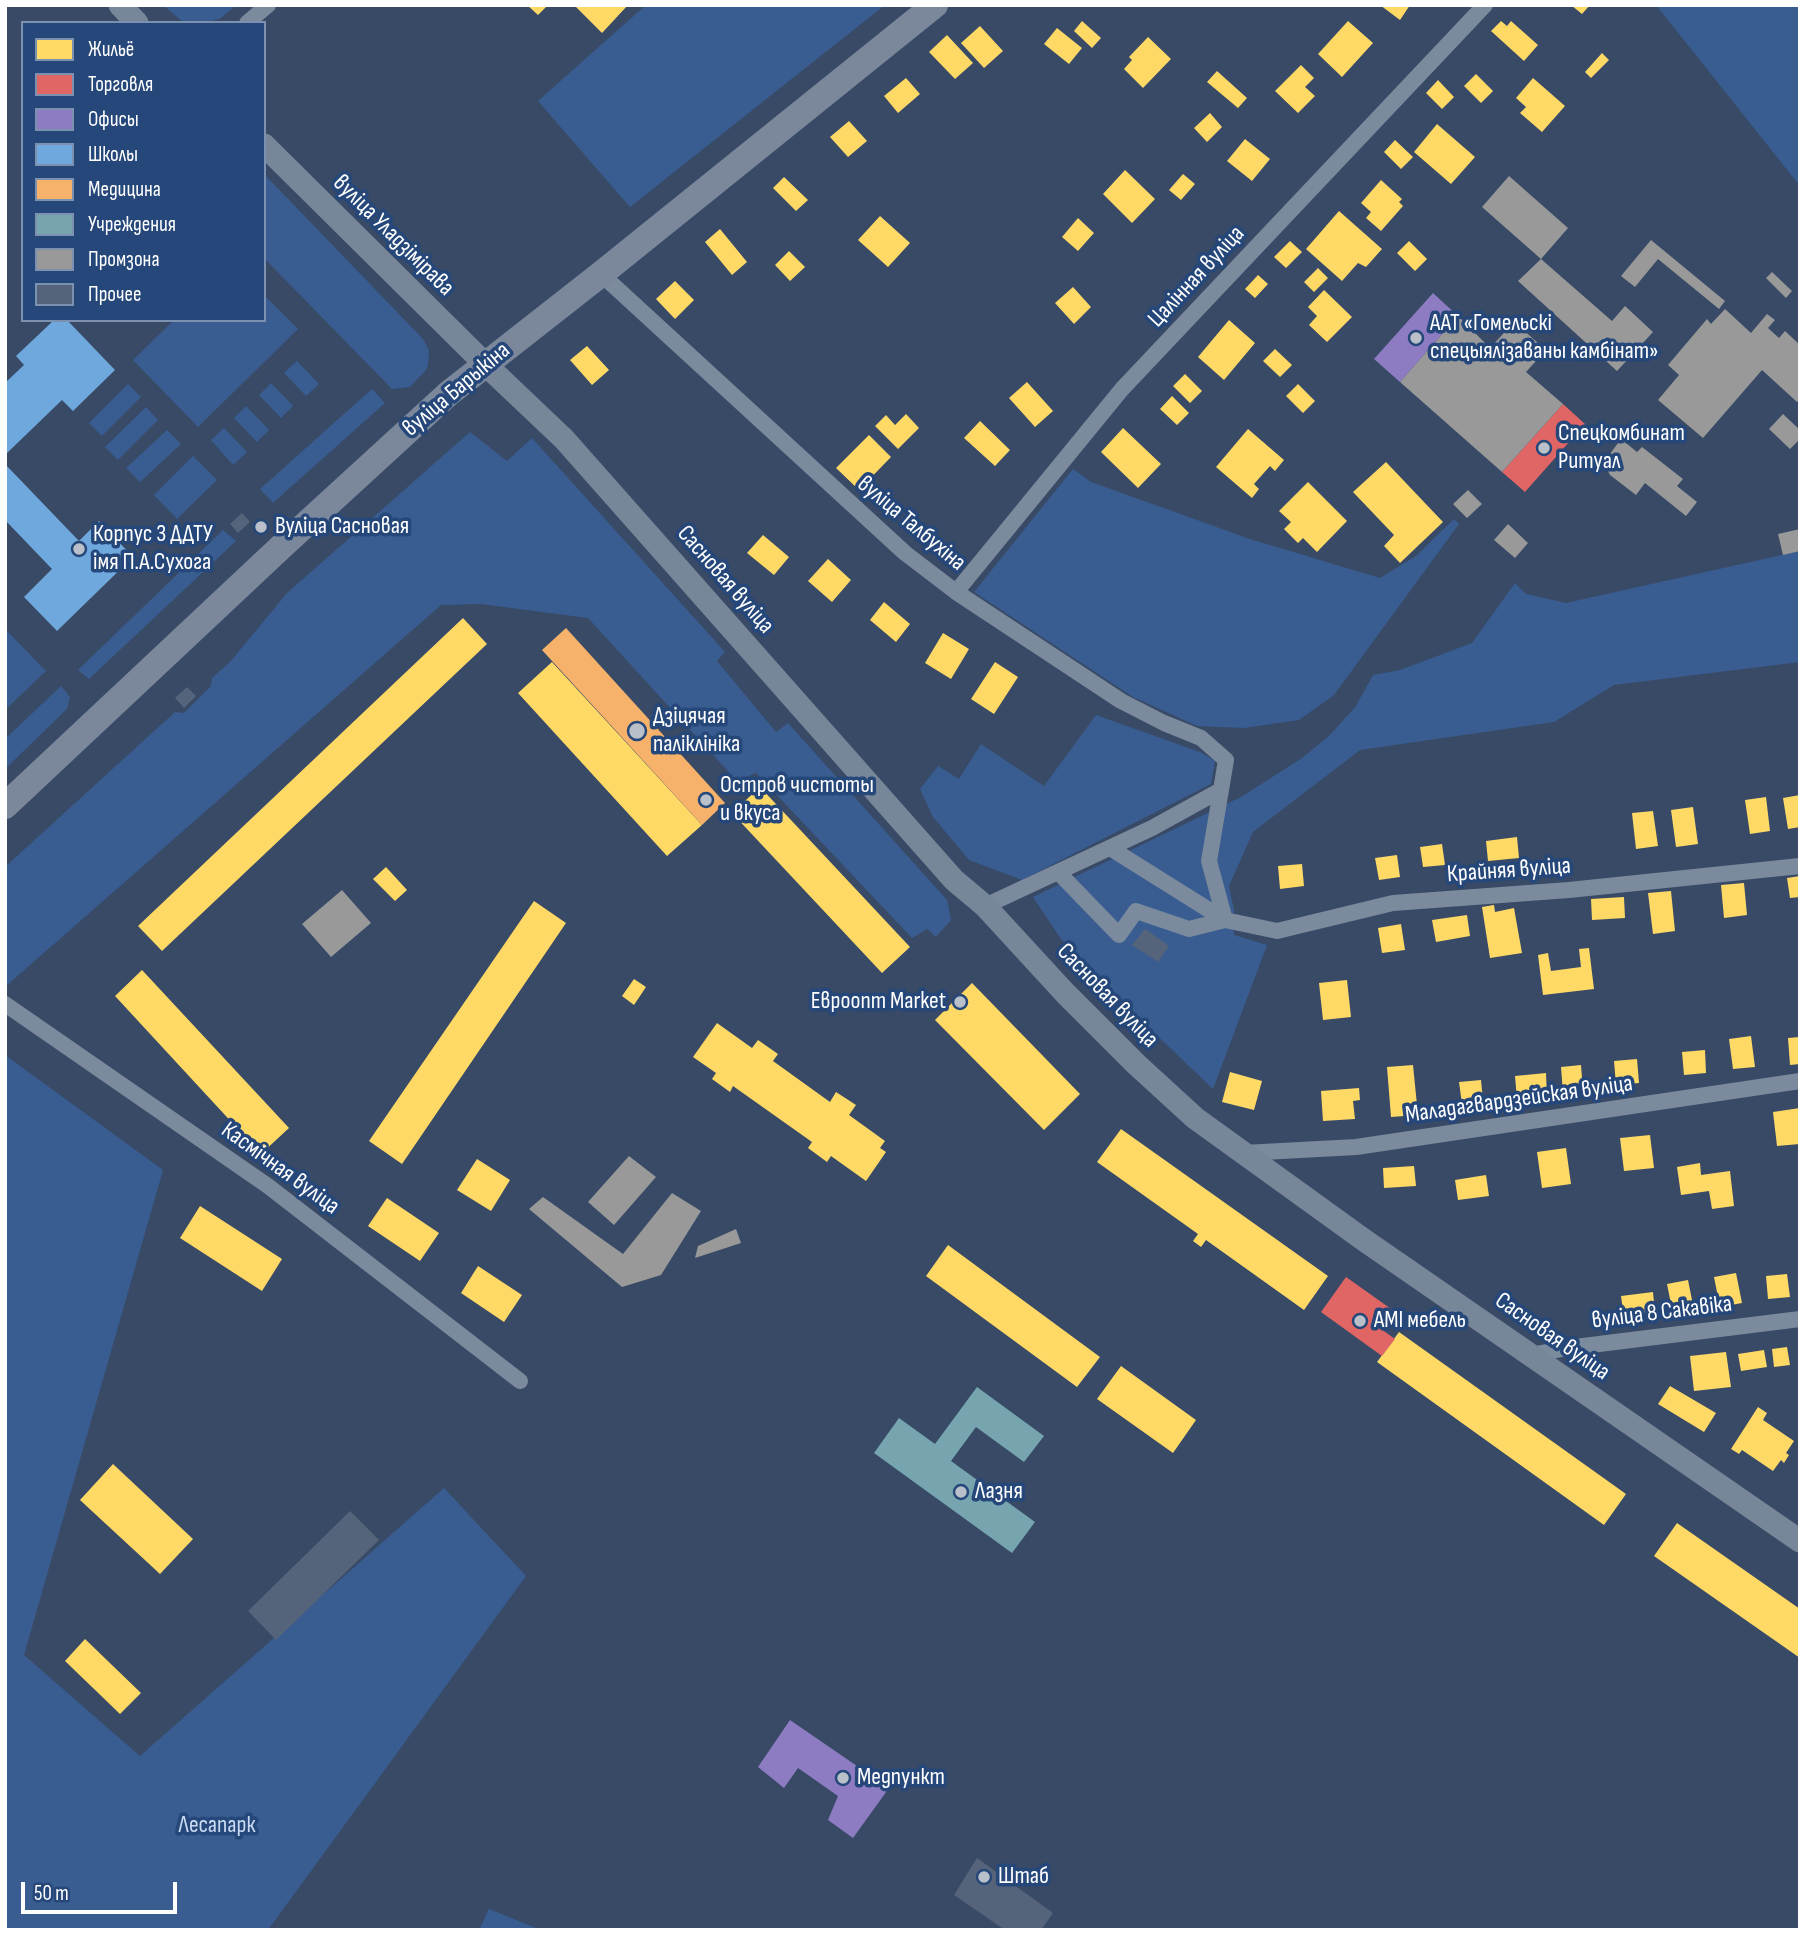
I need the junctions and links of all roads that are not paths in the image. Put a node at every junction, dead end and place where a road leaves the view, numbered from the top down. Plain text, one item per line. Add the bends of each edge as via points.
1 (120, 5) edge
2 (268, 5) edge
3 (935, 5) edge
4 (1485, 5) edge
5 (135, 21) edge
6 (249, 21) edge
7 (266, 147) edge
8 (601, 274) junction
9 (486, 365) junction
10 (956, 593) junction
11 (1221, 790) junction
12 (5, 806) edge
13 (1110, 848) junction
14 (1800, 866) edge
15 (1058, 872) junction
16 (985, 906) junction
17 (1226, 920) junction
18 (5, 1004) edge
19 (1800, 1081) edge
20 (1244, 1153) junction
21 (1800, 1319) edge
22 (1531, 1355) junction
23 (520, 1381) dead end
24 (1800, 1541) edge

1 - 5 main road
2 - 6 street
3 - 8 main road, вуліца Барыкіна
4 - 10 street, Цалінная вуліца via 1122,388
7 - 9 main road, вуліца Уладзімірава
8 - 9 main road, вуліца Барыкіна
8 - 10 street, вуліца Талбухіна via 905,554
9 - 12 main road, вуліца Барыкіна via 448,394 281,547
9 - 16 main road, Сасновая вуліца via 564,439 954,880
10 - 11 street, вуліца Талбухіна via 1121,701 1200,738 1226,760
11 - 13 street
11 - 17 street via 1209,861
13 - 15 street
13 - 17 street, Крайняя вуліца
14 - 17 street, Крайняя вуліца via 1393,903 1277,931
15 - 16 street
15 - 17 street, Крайняя вуліца via 1119,935 1136,911 1189,929
16 - 20 main road, Сасновая вуліца via 1136,1064 1195,1118
18 - 23 street, Касмічная вуліца via 268,1186
19 - 20 street, Маладагвардзейская вуліца via 1356,1147
20 - 22 main road, Сасновая вуліца
21 - 22 street, вуліца 8 Сакавіка
22 - 24 main road, Сасновая вуліца

